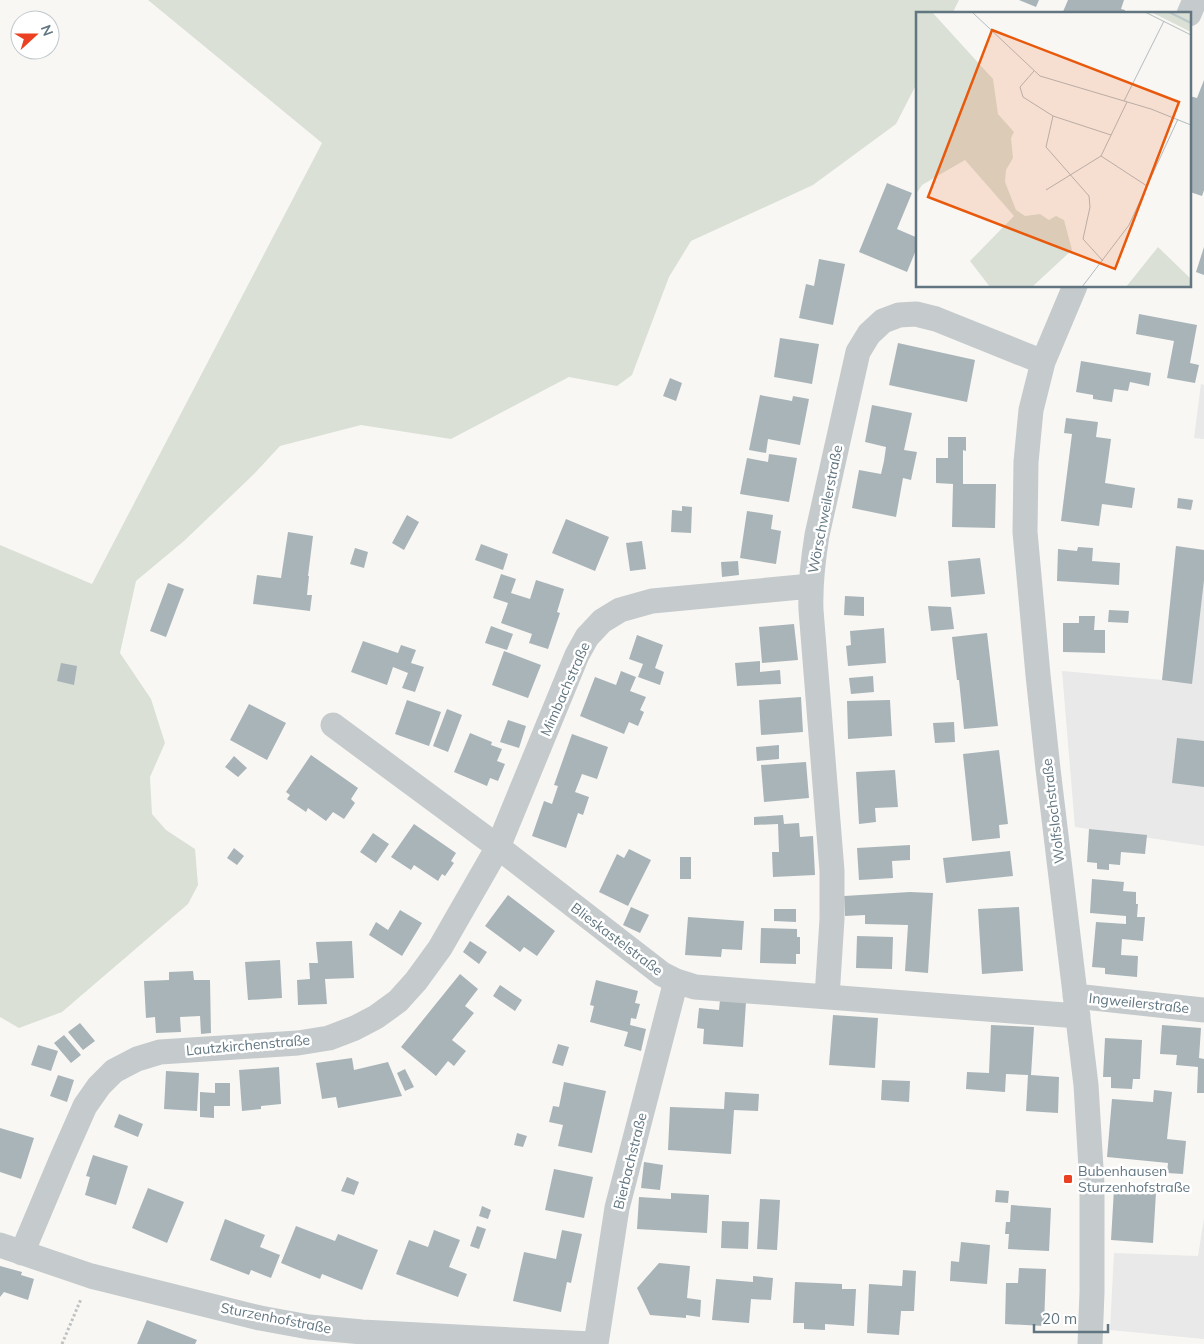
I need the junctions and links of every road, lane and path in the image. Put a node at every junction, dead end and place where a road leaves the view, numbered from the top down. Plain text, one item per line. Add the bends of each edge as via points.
1 (1195, 0) edge
2 (1190, 12) edge
3 (1075, 288) edge
4 (1043, 362) junction
5 (810, 586) junction
6 (332, 725) dead end
7 (498, 847) junction
8 (676, 981) junction
9 (827, 997) junction
10 (1076, 1006) junction
11 (1204, 1010) edge
12 (11, 1249) edge
13 (91, 1276) junction
14 (62, 1344) edge
15 (591, 1344) edge
16 (596, 1344) edge
17 (1090, 1344) edge

1 - 2 street
3 - 4 street, Wolfslochstraße
4 - 5 street, Wörschweilerstraße via 916,314 883,320 868,334 858,352 817,535
4 - 10 street, Wolfslochstraße via 1031,410 1026,462 1026,532 1038,675
5 - 7 street, Mimbachstraße via 652,601 620,610 602,621 577,655
5 - 9 street, Wörschweilerstraße via 832,871
6 - 7 street, Blieskastelstraße
7 - 8 street, Blieskastelstraße via 662,974
7 - 12 street, Lautzkirchenstraße via 440,948 398,1001 376,1017 329,1038 160,1052 137,1058 114,1071 85,1106 62,1158
8 - 9 street, Blieskastelstraße via 694,987
8 - 16 street, Bierbachstraße via 617,1208
9 - 10 street, Blieskastelstraße
10 - 11 street, Ingweilerstraße
10 - 17 street, Wolfslochstraße via 1086,1085 1092,1185
12 - 13 street, Sturzenhofstraße
13 - 14 path
13 - 15 street, Sturzenhofstraße via 309,1327

